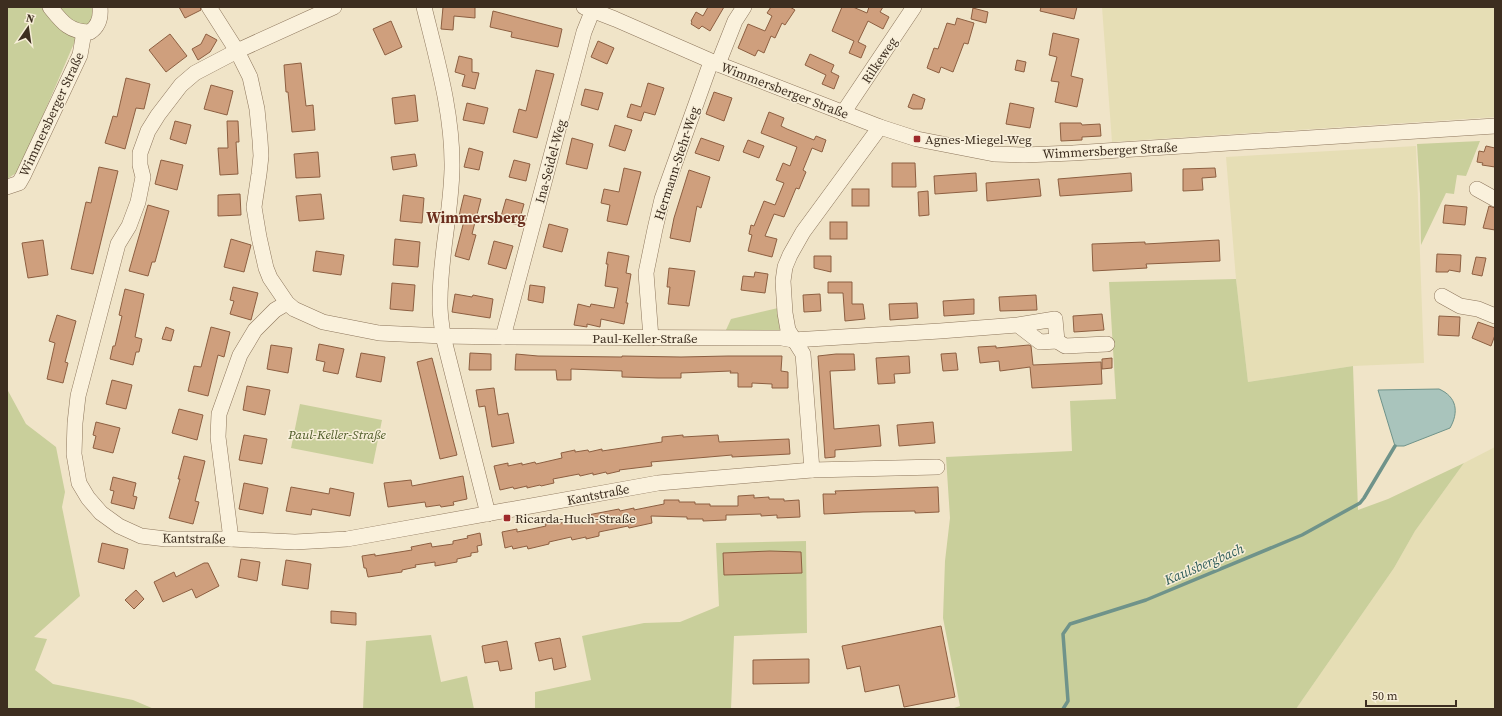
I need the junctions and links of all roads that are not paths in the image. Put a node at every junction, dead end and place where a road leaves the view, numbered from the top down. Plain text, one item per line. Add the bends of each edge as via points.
1 (50, 7) edge
2 (100, 7) edge
3 (209, 7) edge
4 (334, 7) edge
5 (424, 7) edge
6 (744, 7) edge
7 (914, 7) edge
8 (590, 8) edge
9 (84, 32) junction
10 (237, 51) junction
11 (714, 63) junction
12 (843, 113) junction
13 (1495, 126) edge
14 (880, 127) junction
15 (7, 187) edge
16 (1477, 189) dead end
17 (1495, 199) edge
18 (1442, 296) dead end
19 (287, 303) junction
20 (1495, 316) edge
21 (1018, 325) junction
22 (443, 336) junction
23 (503, 337) junction
24 (651, 338) junction
25 (793, 340) junction
26 (1057, 341) junction
27 (1107, 344) dead end
28 (937, 467) dead end
29 (812, 470) junction
30 (488, 514) junction
31 (231, 539) junction

1 - 9 street, Wimmersberger Straße via 62,22 73,30
2 - 9 street via 101,17 95,29
3 - 10 street
4 - 10 street
5 - 22 street via 442,80 452,167 441,277
6 - 11 street, Hermann-Stehr-Weg
7 - 12 street, Rilkeweg
8 - 11 street, Wimmersberger Straße
8 - 23 street, Ina-Seidel-Weg
9 - 15 street, Wimmersberger Straße via 80,55 24,176 19,183
10 - 19 street, Paul-Keller-Straße via 250,77 257,109 261,156 254,207 258,237 270,278
10 - 31 street, Kantstraße via 195,73 181,85 148,132 140,153 143,177 138,202 129,226 118,244 78,396 74,454 79,484 101,513 119,526 141,536
11 - 12 street, Wimmersberger Straße
11 - 24 street, Hermann-Stehr-Weg via 662,199 655,229 646,273
12 - 14 street, Wimmersberger Straße
13 - 14 street, Wimmersberger Straße via 1024,155 994,154 959,148 917,139
14 - 25 street via 803,232 790,255 783,281 788,330
16 - 17 street
18 - 20 street via 1460,306 1478,309
19 - 22 street, Paul-Keller-Straße via 316,319 353,329
19 - 31 street via 275,310 255,330 240,356 219,414 218,437
21 - 25 street
21 - 26 street via 1040,342
21 - 26 street via 1055,319
22 - 23 street, Paul-Keller-Straße
22 - 30 street
23 - 24 street, Paul-Keller-Straße
24 - 25 street, Paul-Keller-Straße
25 - 29 street via 803,354
26 - 27 street via 1065,346
28 - 29 street, Kantstraße
29 - 30 street, Kantstraße via 658,482
30 - 31 street, Kantstraße via 347,539 295,542

